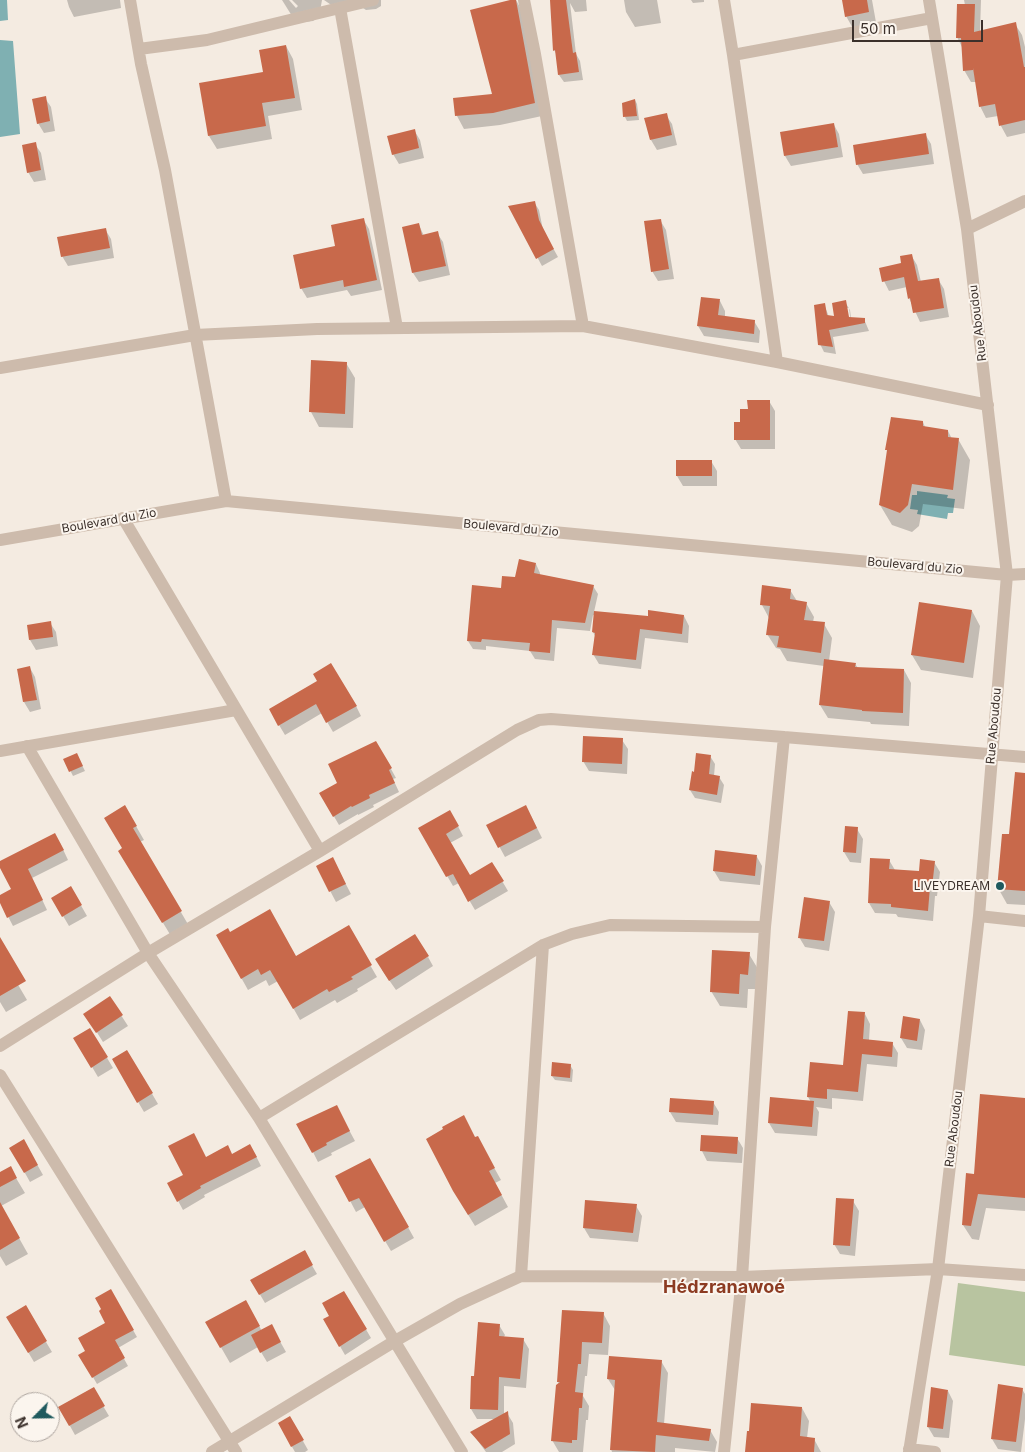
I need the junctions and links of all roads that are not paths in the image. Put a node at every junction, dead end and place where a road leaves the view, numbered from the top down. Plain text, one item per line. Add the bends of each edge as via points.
1 (130, 0) edge
2 (372, 0) edge
3 (524, 0) edge
4 (724, 0) edge
5 (929, 0) edge
6 (340, 8) junction
7 (932, 18) junction
8 (139, 49) junction
9 (733, 55) junction
10 (1025, 201) edge
11 (967, 229) junction
12 (584, 326) junction
13 (397, 328) junction
14 (196, 335) junction
15 (778, 362) junction
16 (0, 368) edge
17 (988, 405) junction
18 (226, 501) junction
19 (123, 518) junction
20 (0, 540) edge
21 (1025, 574) edge
22 (1006, 575) junction
23 (236, 710) junction
24 (784, 736) junction
25 (28, 746) junction
26 (0, 751) edge
27 (992, 754) junction
28 (1025, 756) edge
29 (320, 851) junction
30 (979, 916) junction
31 (1025, 921) edge
32 (765, 927) junction
33 (543, 945) junction
34 (148, 954) junction
35 (0, 1046) edge
36 (0, 1075) edge
37 (259, 1118) junction
38 (938, 1268) junction
39 (521, 1276) junction
40 (1025, 1276) edge
41 (742, 1277) junction
42 (395, 1341) junction
43 (232, 1447) edge
44 (909, 1451) edge
45 (212, 1452) edge
46 (462, 1452) edge
47 (724, 1452) edge
48 (935, 1452) edge

1 - 8 street
2 - 6 street
3 - 12 street
4 - 9 street
5 - 7 street, Rue Aboudou
6 - 8 street via 207,40
6 - 13 street
7 - 9 street
7 - 11 street, Rue Aboudou
8 - 14 street
9 - 15 street
10 - 11 street
11 - 17 street, Rue Aboudou
12 - 13 street
12 - 15 street
13 - 14 street
14 - 16 street
14 - 18 street
15 - 17 street
17 - 22 street, Rue Aboudou
18 - 19 street, Boulevard du Zio
18 - 22 street, Boulevard du Zio
19 - 20 street, Boulevard du Zio
19 - 23 street
21 - 22 street, Boulevard du Zio
22 - 27 street, Rue Aboudou
23 - 25 street
23 - 29 street
24 - 27 street
24 - 29 street via 539,720 517,730
24 - 32 street
25 - 26 street
25 - 34 street
27 - 28 street
27 - 30 street, Rue Aboudou
29 - 34 street
30 - 31 street
30 - 38 street, Rue Aboudou
32 - 33 street via 610,925
32 - 41 street
33 - 37 street
33 - 39 street
34 - 35 street
34 - 37 street
36 - 43 street
37 - 42 street
38 - 40 street
38 - 41 street
38 - 44 street, Rue Aboudou
39 - 41 street
39 - 42 street via 460,1304
41 - 47 street
42 - 43 street
42 - 46 street
43 - 45 street
44 - 48 street

